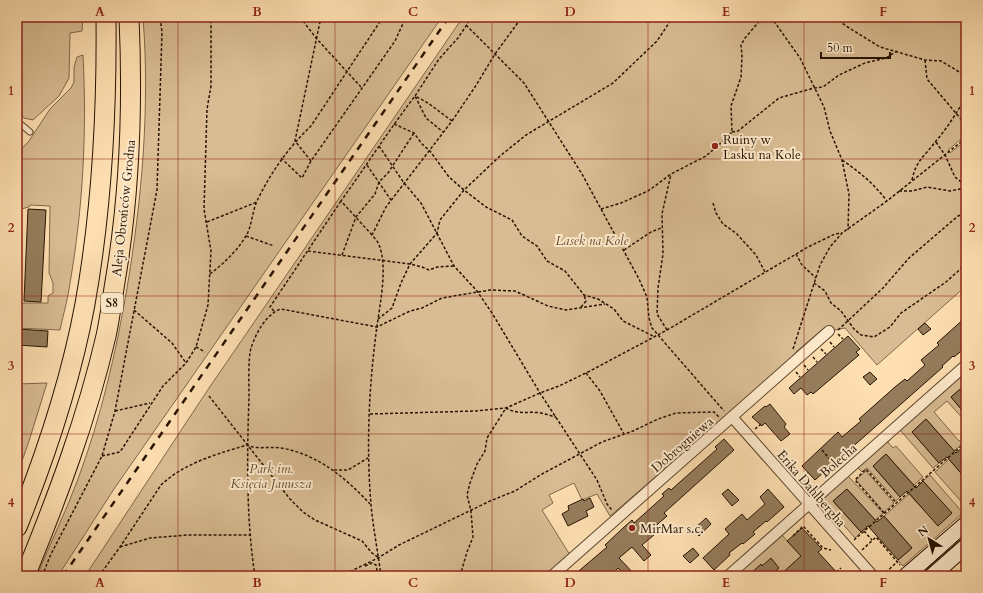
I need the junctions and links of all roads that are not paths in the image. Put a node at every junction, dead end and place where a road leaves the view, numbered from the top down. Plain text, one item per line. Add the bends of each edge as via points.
1 (94, 17) edge
2 (106, 17) edge
3 (129, 17) edge
4 (105, 77) junction
5 (17, 121) edge
6 (30, 132) dead end
7 (828, 331) dead end
8 (966, 365) edge
9 (729, 420) junction
10 (809, 504) junction
11 (966, 524) edge
12 (17, 527) edge
13 (966, 546) edge
14 (905, 572) edge
15 (25, 576) edge
16 (552, 576) edge
17 (728, 576) edge
18 (873, 576) edge
19 (932, 576) edge

1 - 4 highway
2 - 4 highway, Aleja Obrońców Grodna / S8
3 - 15 highway, Aleja Obrońców Grodna / S8 via 132,86 129,172 106,335 82,422 56,500
4 - 12 highway, Aleja Obrońców Grodna / S8 via 102,170 85,305 75,350 46,450
5 - 6 lane
7 - 9 street, Dobrogniewa
8 - 10 street, Bolecha
9 - 10 street, Erika Dahlbergha
9 - 16 street, Dobrogniewa
10 - 17 street, Bolecha
10 - 18 street, Erika Dahlbergha
11 - 14 street
13 - 19 street

